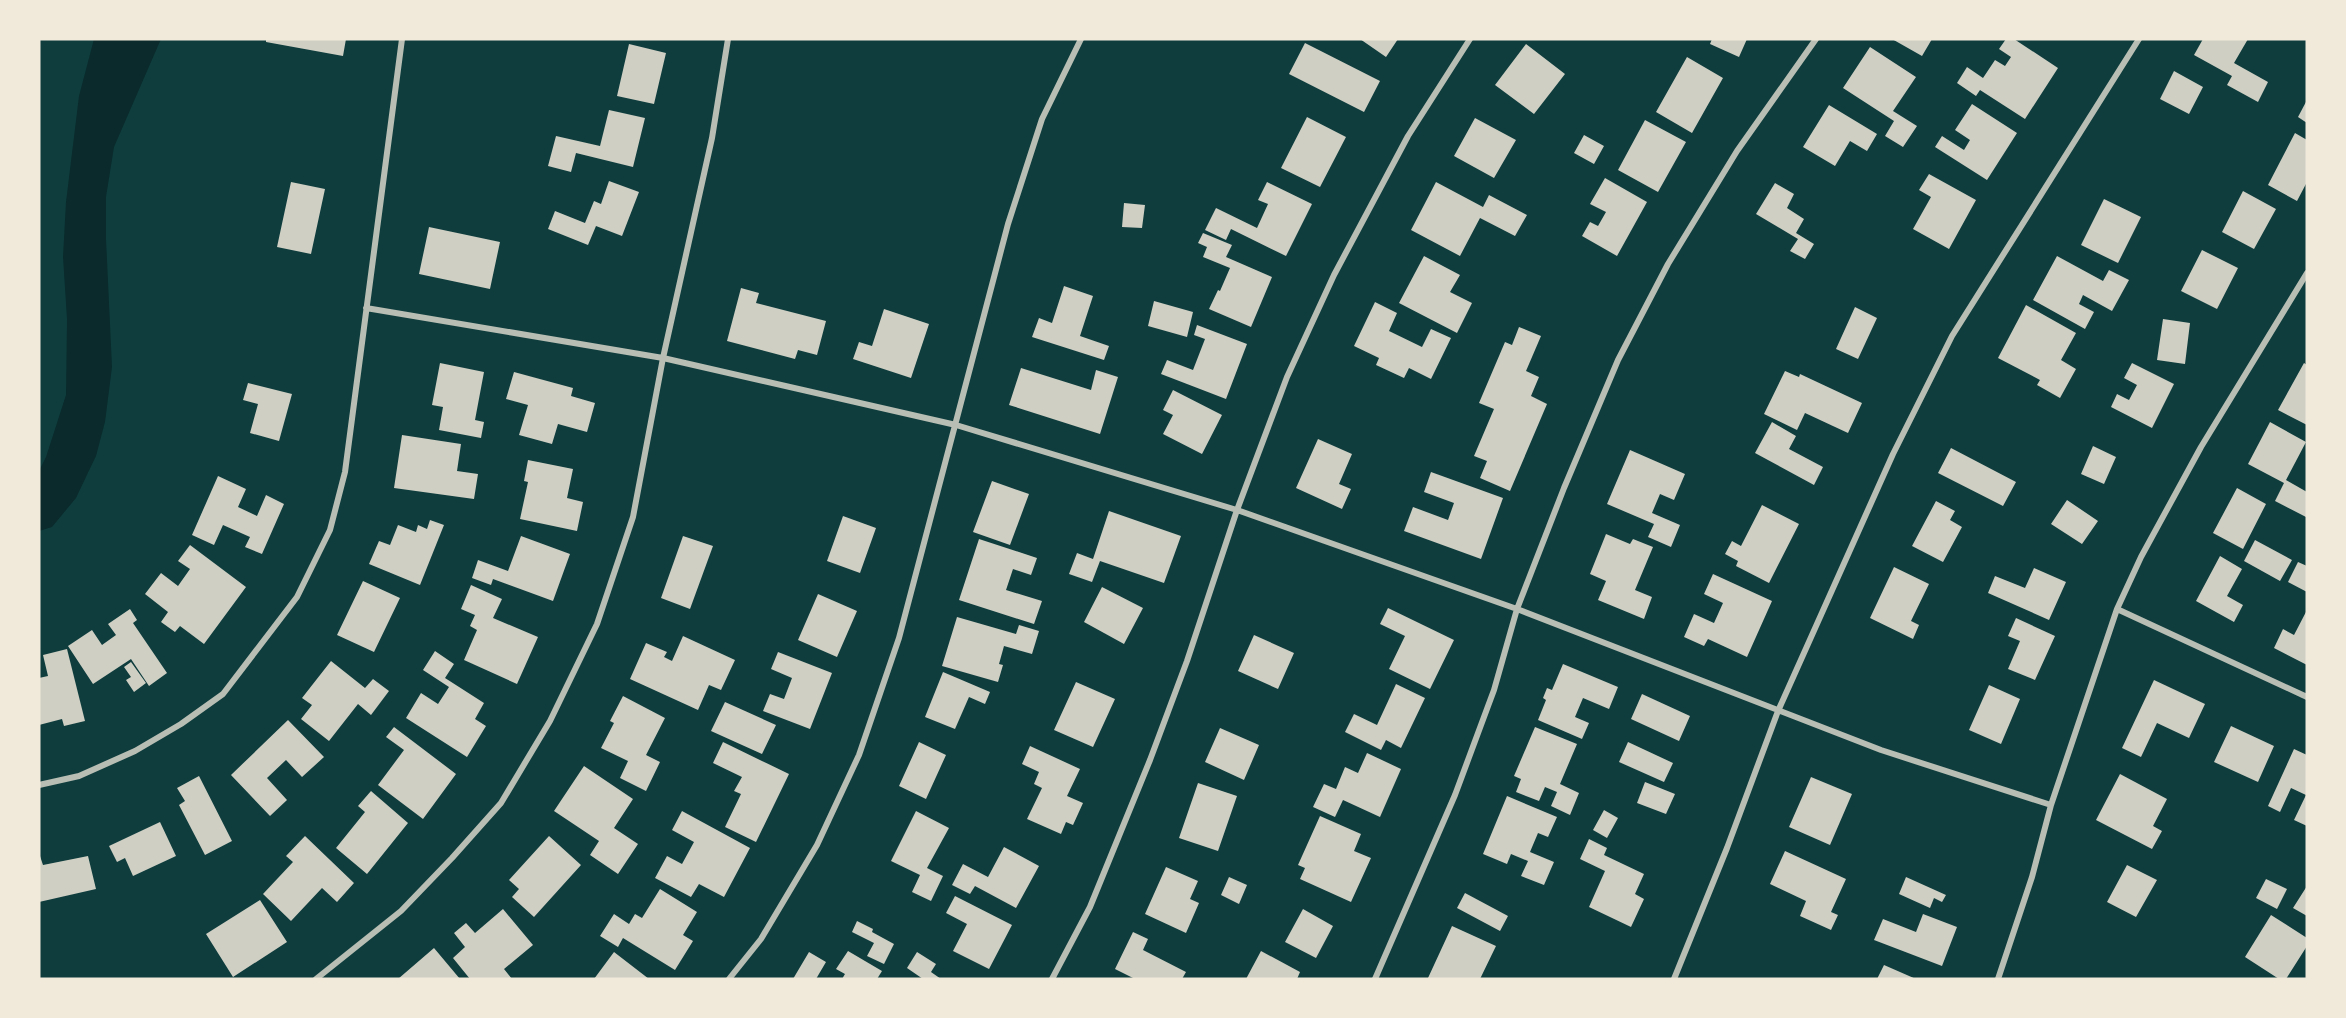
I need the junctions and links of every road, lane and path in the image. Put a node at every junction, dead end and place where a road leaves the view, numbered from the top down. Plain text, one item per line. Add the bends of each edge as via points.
1 (402, 39) edge
2 (728, 39) edge
3 (1081, 39) edge
4 (1470, 39) edge
5 (1816, 39) edge
6 (2139, 39) edge
7 (2307, 273) edge
8 (366, 308) junction
9 (663, 358) junction
10 (956, 425) junction
11 (1237, 510) junction
12 (1517, 609) junction
13 (2117, 609) junction
14 (2307, 697) edge
15 (1778, 711) junction
16 (39, 786) edge
17 (2051, 805) junction
18 (316, 979) edge
19 (729, 979) edge
20 (1052, 979) edge
21 (1375, 979) edge
22 (1674, 979) edge
23 (1998, 979) edge

1 - 8 street
2 - 9 street via 712,138
3 - 10 street via 1042,119 1008,225
4 - 11 street via 1408,136 1334,275 1287,377
5 - 12 street via 1737,151 1668,264 1618,360
6 - 15 street via 1952,336 1893,454
7 - 13 street via 2201,447
8 - 9 street
8 - 16 street via 345,472 330,530 297,597 223,694 135,751 79,776
9 - 10 street
9 - 18 street via 633,517 597,624 550,721 501,803 452,858 401,911
10 - 11 street
10 - 19 street via 899,638 859,755 817,845 761,939
11 - 12 street
11 - 20 street via 1150,760 1090,907
12 - 15 street
12 - 21 street via 1494,690 1455,795
13 - 14 street
13 - 17 street
15 - 17 street via 1881,750
15 - 22 street
17 - 23 street

